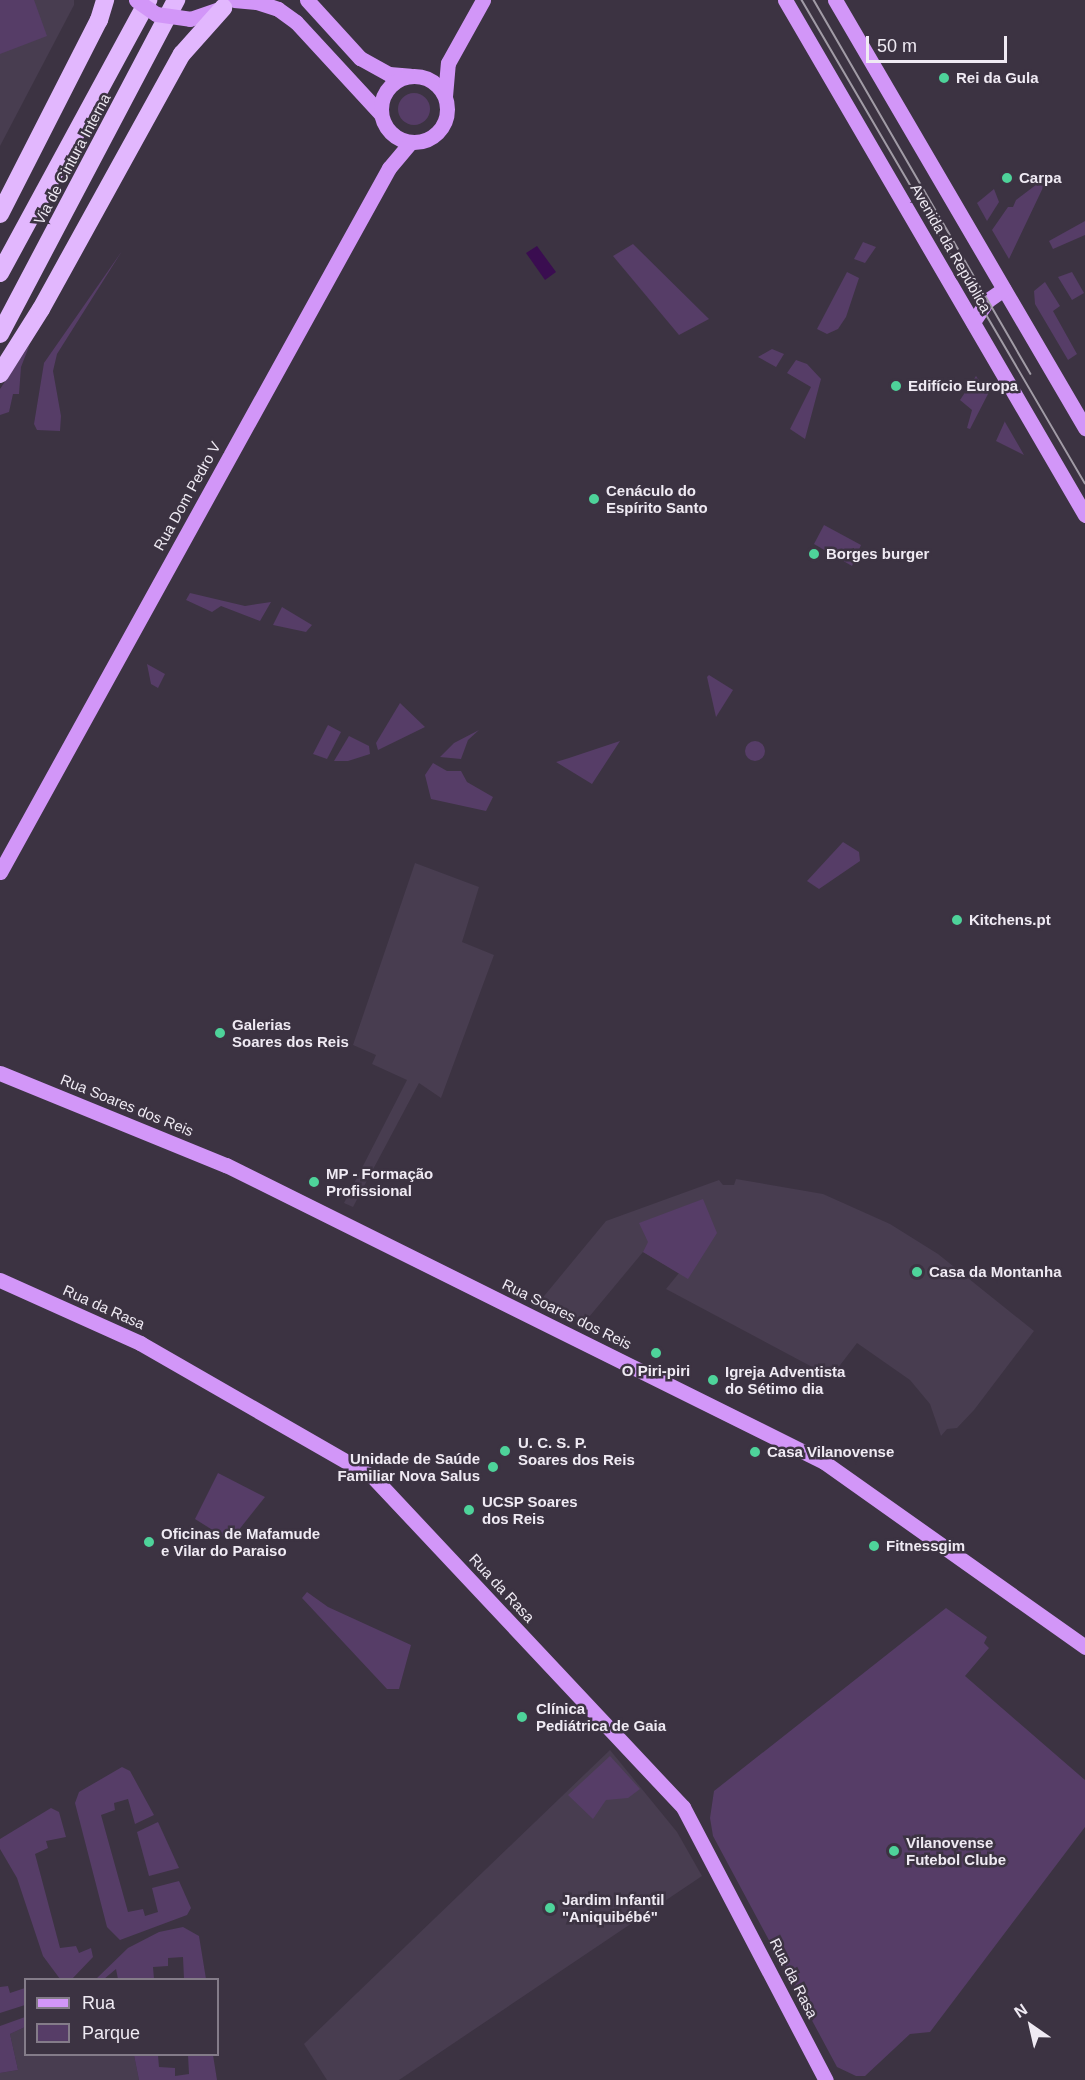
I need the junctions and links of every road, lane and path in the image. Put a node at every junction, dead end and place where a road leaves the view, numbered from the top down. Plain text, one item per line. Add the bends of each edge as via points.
1 (105, 0) edge
2 (136, 0) edge
3 (148, 0) edge
4 (176, 0) edge
5 (307, 0) edge
6 (483, 0) edge
7 (785, 0) edge
8 (835, 0) edge
9 (230, 3) edge
10 (410, 76) junction
11 (445, 96) junction
12 (381, 114) junction
13 (411, 142) junction
14 (0, 214) edge
15 (0, 273) edge
16 (1004, 289) junction
17 (973, 322) junction
18 (0, 334) edge
19 (0, 374) edge
20 (1085, 428) edge
21 (1085, 515) edge
22 (0, 872) edge
23 (0, 1073) edge
24 (0, 1280) edge
25 (1085, 1647) edge
26 (826, 2080) edge

1 - 14 highway via 99,20
2 - 9 main road, bridge via 156,14 190,19
3 - 15 highway, Via de Cintura Interna
4 - 18 highway, Via de Cintura Interna
5 - 10 main road via 360,58 388,74
6 - 11 main road via 448,63
7 - 17 main road, Avenida da República
8 - 16 main road, Avenida da República
9 - 12 main road via 268,5 296,22
9 - 19 highway via 182,54 41,309
10 - 11 main road via 430,80
10 - 12 main road via 400,79 384,94
11 - 13 main road via 448,107 441,128 423,141
12 - 13 main road via 391,133
13 - 22 main road, Rua Dom Pedro V via 389,168
16 - 17 main road via 988,300
16 - 20 main road, Avenida da República
17 - 21 main road, Avenida da República
23 - 25 main road, Rua Soares dos Reis via 226,1165 824,1462
24 - 26 main road, Rua da Rasa via 140,1343 373,1477 683,1807

